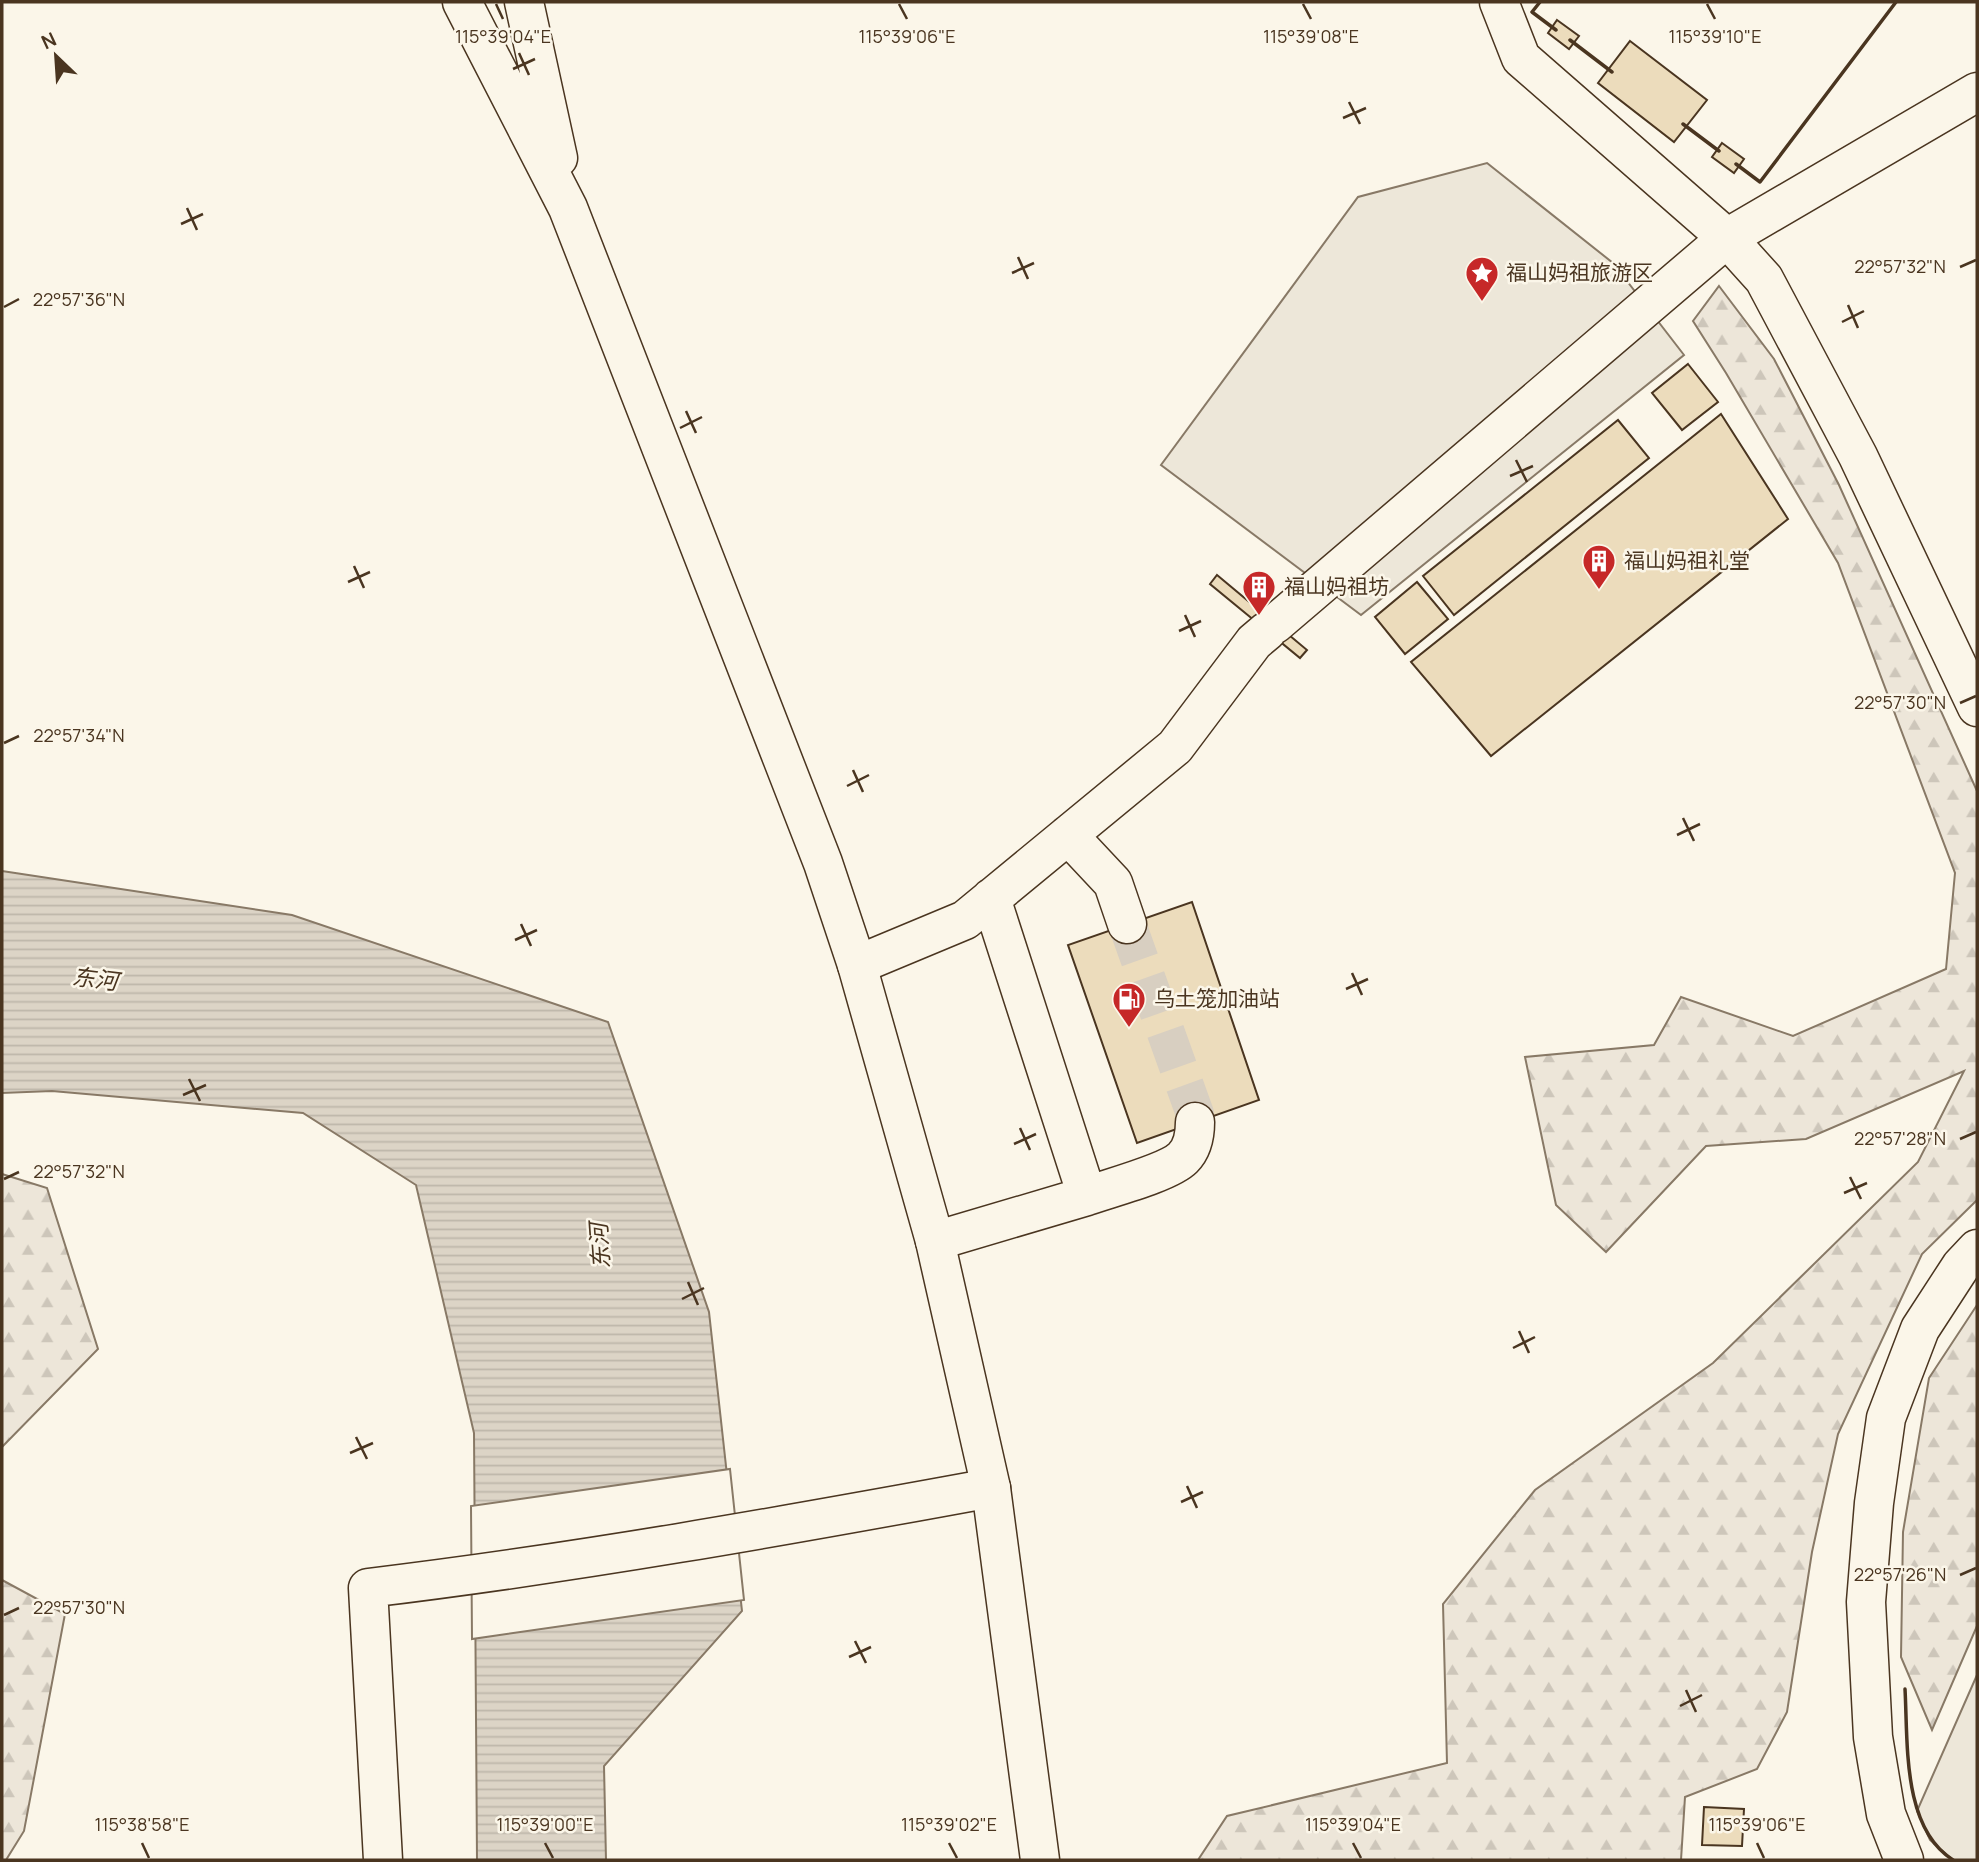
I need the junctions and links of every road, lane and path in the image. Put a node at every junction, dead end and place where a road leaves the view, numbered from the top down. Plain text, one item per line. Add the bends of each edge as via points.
1 (462, 2) edge
2 (524, 2) edge
3 (1499, 2) edge
4 (1977, 92) edge
5 (568, 208) junction
6 (1727, 238) junction
7 (1977, 707) edge
8 (1069, 835) junction
9 (991, 898) junction
10 (1127, 924) tunnel mouth
11 (857, 965) junction
12 (1195, 1122) tunnel mouth
13 (1087, 1196) junction
14 (935, 1241) junction
15 (1977, 1249) edge
16 (991, 1488) junction
17 (383, 1860) edge
18 (1040, 1860) edge
19 (1904, 1860) edge

1 - 5 main road
2 - 5 main road
3 - 6 main road via 1521,58
4 - 6 main road
5 - 11 main road via 823,863
6 - 7 main road via 1764,279 1792,330
6 - 8 main road via 1254,642 1175,747
8 - 9 main road
8 - 10 main road via 1113,883
9 - 11 main road via 965,920
9 - 13 main road
11 - 14 main road
12 - 13 main road via 1189,1151 1172,1166
13 - 14 main road
14 - 16 main road
15 - 19 main road via 1920,1329 1886,1418 1874,1503 1866,1602 1873,1737 1886,1814
16 - 17 main road via 776,1527 368,1588
16 - 18 main road

